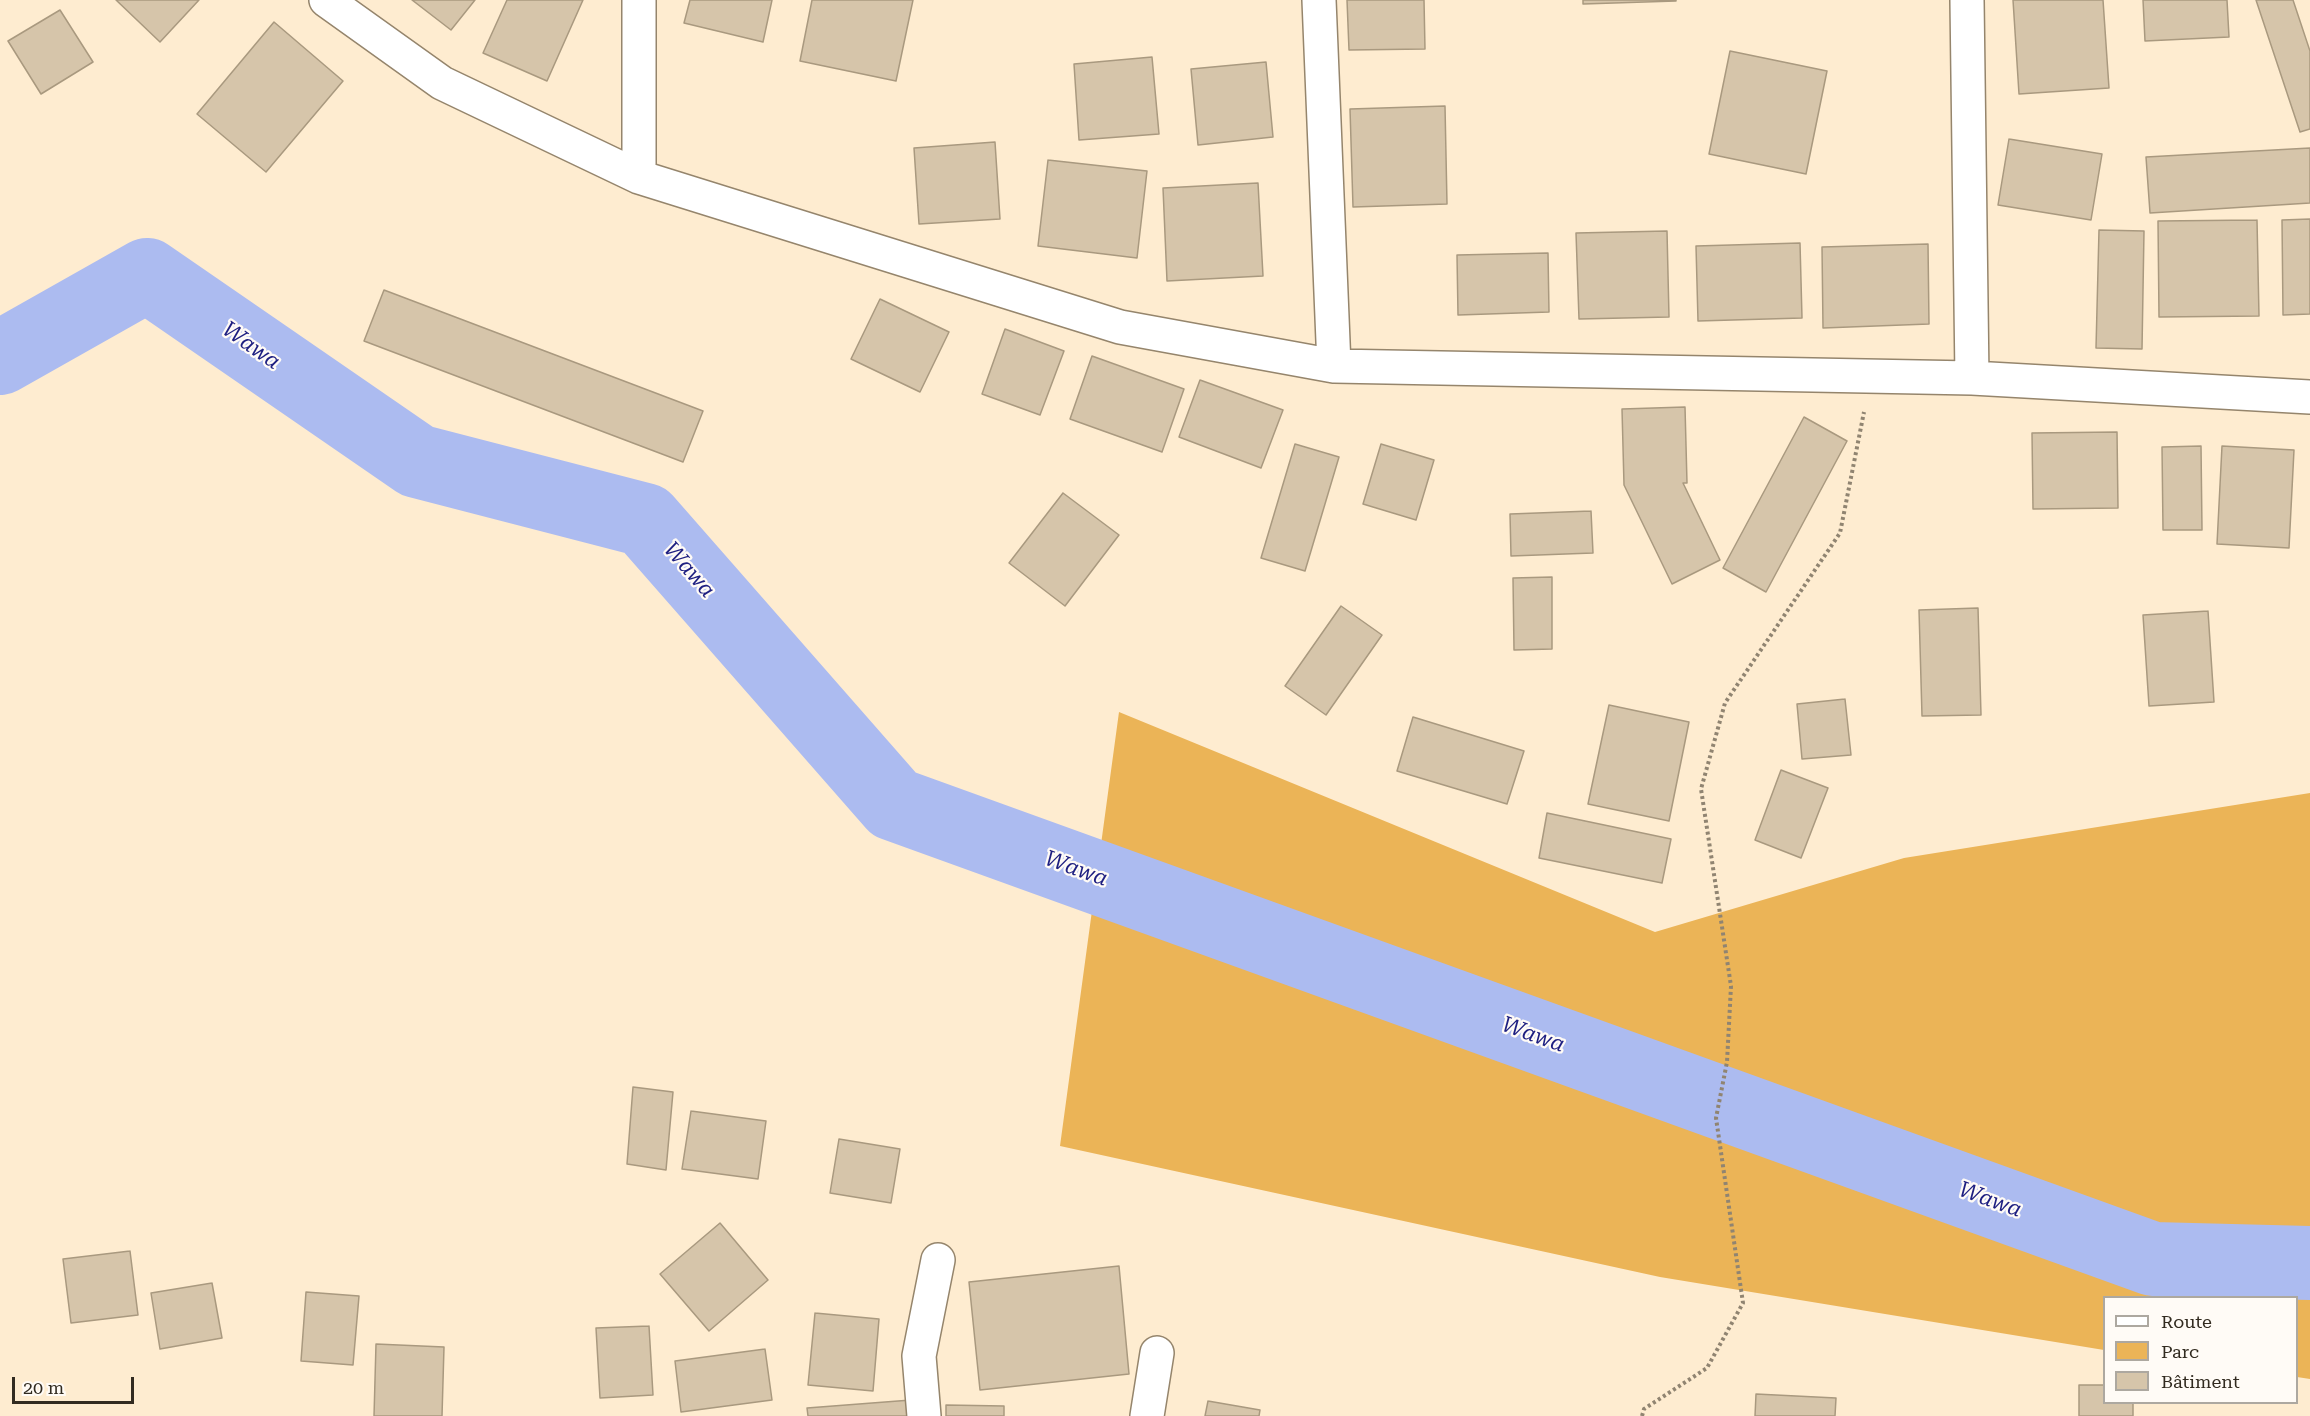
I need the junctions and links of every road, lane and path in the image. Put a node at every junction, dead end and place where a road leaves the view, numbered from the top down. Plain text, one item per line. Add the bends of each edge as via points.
1 (326, 0) edge
2 (639, 0) edge
3 (1319, 0) edge
4 (1967, 0) edge
5 (366, 15) edge
6 (639, 177) junction
7 (1334, 366) junction
8 (1870, 376) junction
9 (1972, 378) junction
10 (2310, 397) edge
11 (938, 1260) dead end
12 (1157, 1353) dead end
13 (924, 1416) edge
14 (1148, 1416) edge
15 (1642, 1416) edge

1 - 5 street
2 - 6 street
3 - 7 street
4 - 9 street
5 - 6 street via 442,83
6 - 7 street via 1120,327
7 - 8 street
8 - 9 street
8 - 15 path via 1840,533 1725,703 1701,789 1731,986 1727,1062 1716,1118 1743,1304 1707,1368 1644,1409
9 - 10 street
11 - 13 street via 919,1356
12 - 14 street

